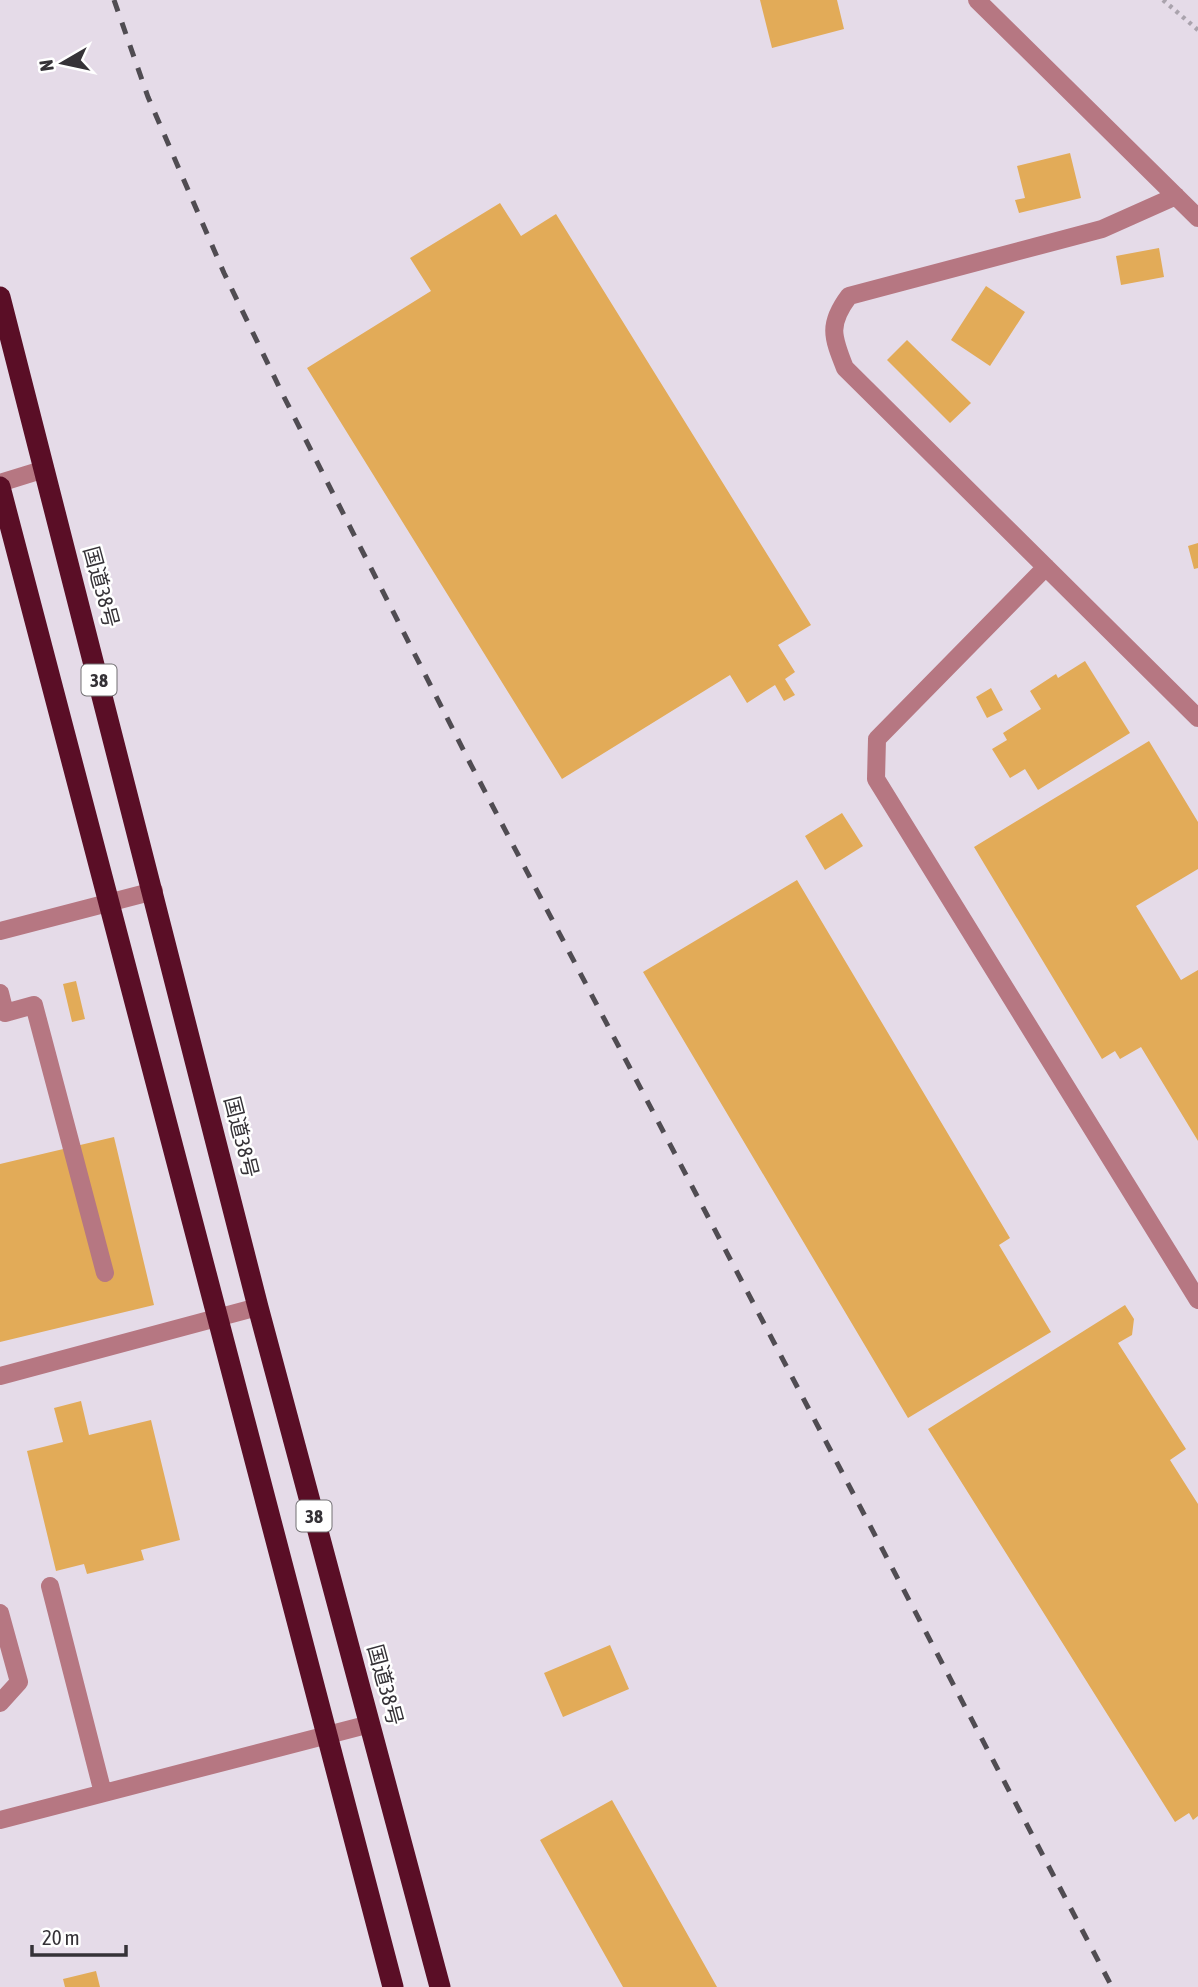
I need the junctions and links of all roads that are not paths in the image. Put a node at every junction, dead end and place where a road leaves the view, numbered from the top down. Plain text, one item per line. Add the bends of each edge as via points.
1 (977, 0) edge
2 (1177, 196) junction
3 (1198, 218) edge
4 (0, 297) edge
5 (45, 469) junction
6 (0, 485) edge
7 (1046, 567) junction
8 (1198, 718) edge
9 (154, 891) junction
10 (108, 903) junction
11 (0, 931) edge
12 (0, 993) edge
13 (3, 1013) edge
14 (105, 1273) dead end
15 (1198, 1300) edge
16 (258, 1307) junction
17 (217, 1319) junction
18 (0, 1376) edge
19 (50, 1586) dead end
20 (0, 1613) edge
21 (0, 1703) edge
22 (370, 1724) junction
23 (326, 1735) junction
24 (103, 1793) junction
25 (0, 1820) edge
26 (393, 1987) edge
27 (440, 1987) edge

1 - 2 street
2 - 3 street
2 - 7 street via 1102,229 849,296 836,313 832,338 845,368
4 - 5 highway, 国道38号 / 38
5 - 6 street
5 - 9 highway, 国道38号 / 38
6 - 10 highway, 38
7 - 8 street
7 - 15 street via 877,739 876,779
9 - 10 street
9 - 16 highway, 国道38号 / 38
10 - 11 street
10 - 17 highway, 38
12 - 13 street
13 - 14 street via 34,1005
16 - 17 street
16 - 22 highway, 国道38号 / 38
17 - 18 street
17 - 23 highway, 38
19 - 24 street
20 - 21 street via 19,1682
22 - 23 street
22 - 27 highway, 国道38号 / 38
23 - 24 street
23 - 26 highway, 38
24 - 25 street

